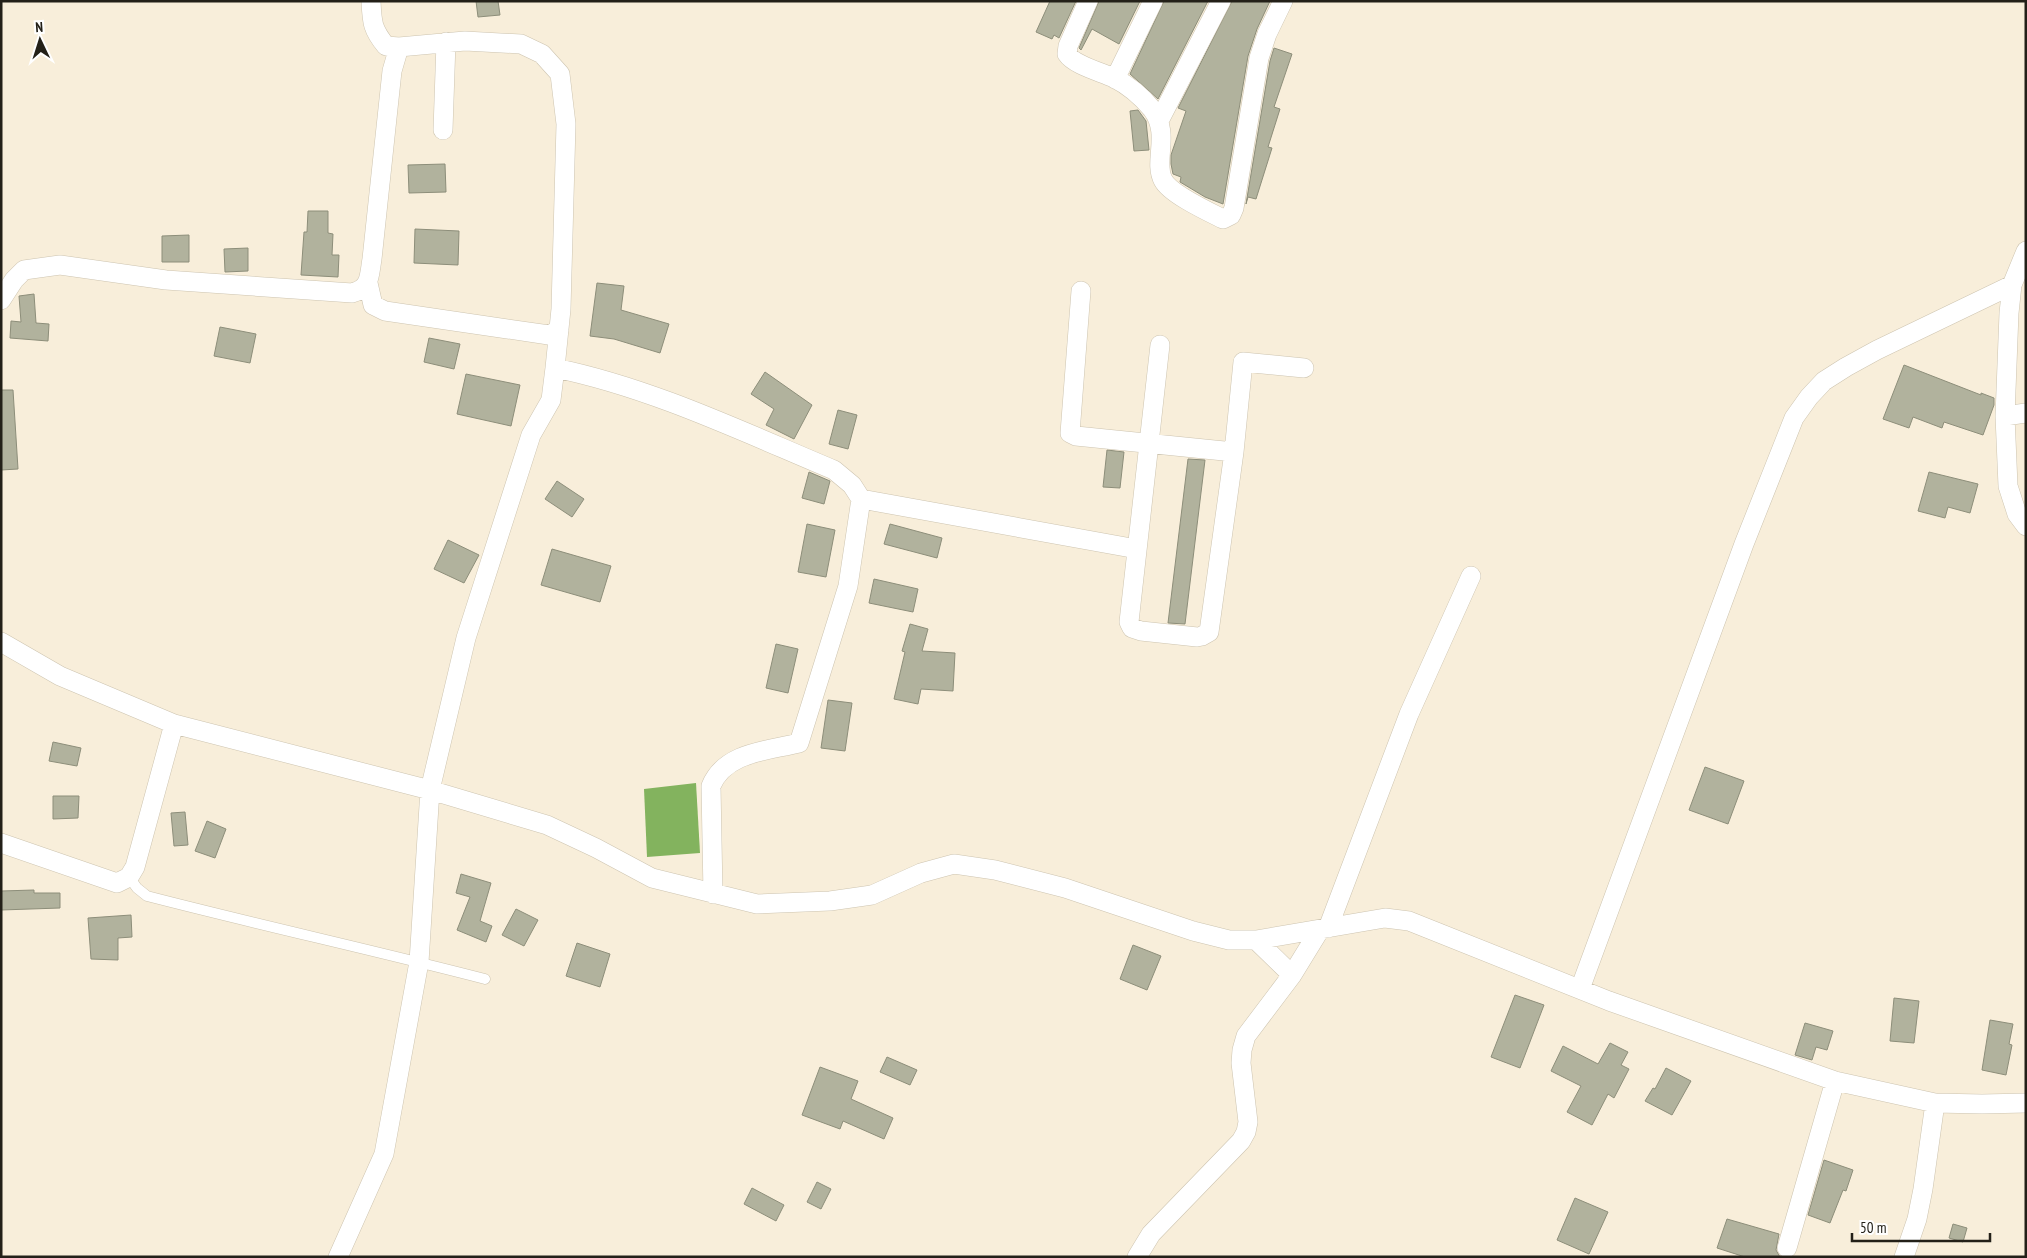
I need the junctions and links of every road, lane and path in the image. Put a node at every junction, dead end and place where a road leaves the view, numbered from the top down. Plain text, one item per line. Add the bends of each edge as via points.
1 (371, 1) edge
2 (1088, 1) edge
3 (1154, 1) edge
4 (1221, 1) edge
5 (1283, 1) edge
6 (446, 42) junction
7 (399, 47) junction
8 (1115, 79) junction
9 (1159, 121) junction
10 (443, 130) dead end
11 (2026, 251) edge
12 (368, 283) junction
13 (2012, 286) junction
14 (1081, 291) dead end
15 (1, 300) edge
16 (559, 330) junction
17 (1160, 345) dead end
18 (555, 368) junction
19 (1304, 368) dead end
20 (2026, 413) edge
21 (2005, 416) junction
22 (1149, 443) junction
23 (1234, 452) junction
24 (861, 499) junction
25 (2026, 526) edge
26 (1137, 549) junction
27 (1471, 576) dead end
28 (1, 642) edge
29 (174, 724) junction
30 (430, 790) junction
31 (1, 844) edge
32 (129, 877) junction
33 (713, 894) junction
34 (1324, 929) junction
35 (1256, 940) junction
36 (419, 962) junction
37 (1292, 975) junction
38 (486, 979) dead end
39 (1580, 989) junction
40 (1835, 1082) junction
41 (1935, 1103) junction
42 (2026, 1103) edge
43 (1787, 1248) dead end
44 (338, 1257) edge
45 (1137, 1257) edge
46 (1904, 1257) edge

1 - 7 street via 373,28 386,46
2 - 8 street via 1066,54 1072,60
3 - 8 street
4 - 9 street
5 - 9 street via 1259,58 1234,208 1227,218 1180,194 1162,179
6 - 7 street
6 - 10 street
6 - 16 street via 521,44 542,54 560,74 566,124
7 - 12 street via 392,71
8 - 9 street via 1147,103
11 - 13 street
12 - 15 street via 362,290 352,293 166,280 60,265 24,270
12 - 16 street via 373,305 386,311 549,335
13 - 21 street
13 - 39 street via 1846,367 1824,381 1794,418 1744,544
14 - 22 street via 1070,432 1076,436
16 - 18 street
17 - 22 street
18 - 24 street via 589,375 673,403 834,470 852,485
18 - 30 street via 551,400 531,435 466,638
19 - 23 street via 1243,362
20 - 21 street
21 - 25 street via 2008,486 2017,514
22 - 23 street
22 - 26 street
23 - 26 street via 1210,626 1206,635 1132,628 1129,622
24 - 26 street
24 - 33 street via 848,586 799,743 736,758 716,775 711,786
27 - 34 street via 1409,714
28 - 29 street via 60,676
29 - 30 street
29 - 32 street via 135,867
30 - 33 street via 547,825 652,878
30 - 36 street
31 - 32 street via 117,882
32 - 36 lane via 147,896
33 - 35 street via 757,904 830,901 872,895 921,873 954,864 995,870 1065,888 1212,936
34 - 35 street
34 - 37 street
34 - 39 street via 1385,918 1410,922
35 - 37 street
36 - 38 lane
36 - 44 street via 384,1154
37 - 45 street via 1246,1036 1241,1063 1248,1122 1246,1132 1231,1152 1151,1234
39 - 40 street
40 - 41 street
40 - 43 street
41 - 42 street
41 - 46 street via 1917,1219

